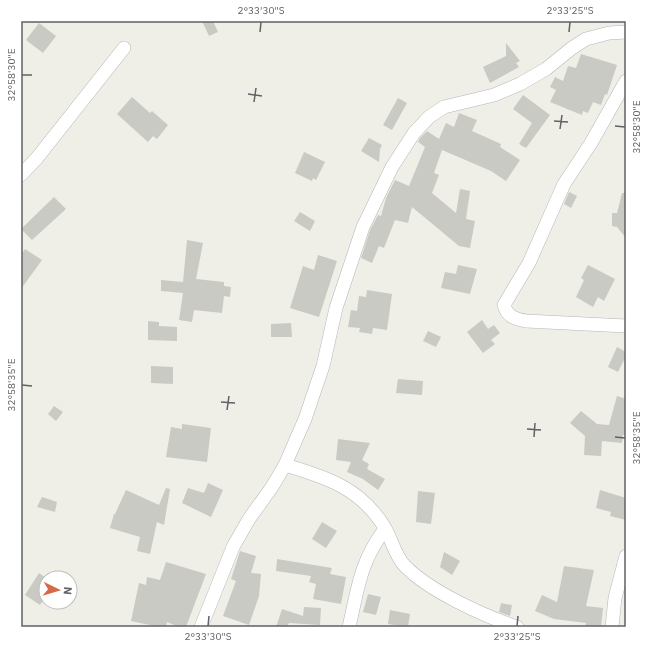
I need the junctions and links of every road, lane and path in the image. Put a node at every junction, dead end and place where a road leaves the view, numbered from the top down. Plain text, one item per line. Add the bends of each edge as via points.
1 (626, 32) edge
2 (124, 48) dead end
3 (626, 80) edge
4 (21, 175) edge
5 (626, 326) edge
6 (285, 465) junction
7 (385, 529) junction
8 (626, 556) edge
9 (201, 627) edge
10 (350, 627) edge
11 (517, 627) edge
12 (612, 627) edge

1 - 6 street via 609,33 586,40 546,69 494,95 444,107 414,133 392,167 363,227 336,308 323,366 305,419
2 - 4 street
3 - 5 street via 591,143 564,184 529,263 504,305 506,313 514,319
6 - 7 street via 324,476 350,491 371,510
6 - 9 street via 233,547
7 - 10 street via 372,546 362,570
7 - 11 street via 403,565 415,576 467,606
8 - 12 street via 615,598

